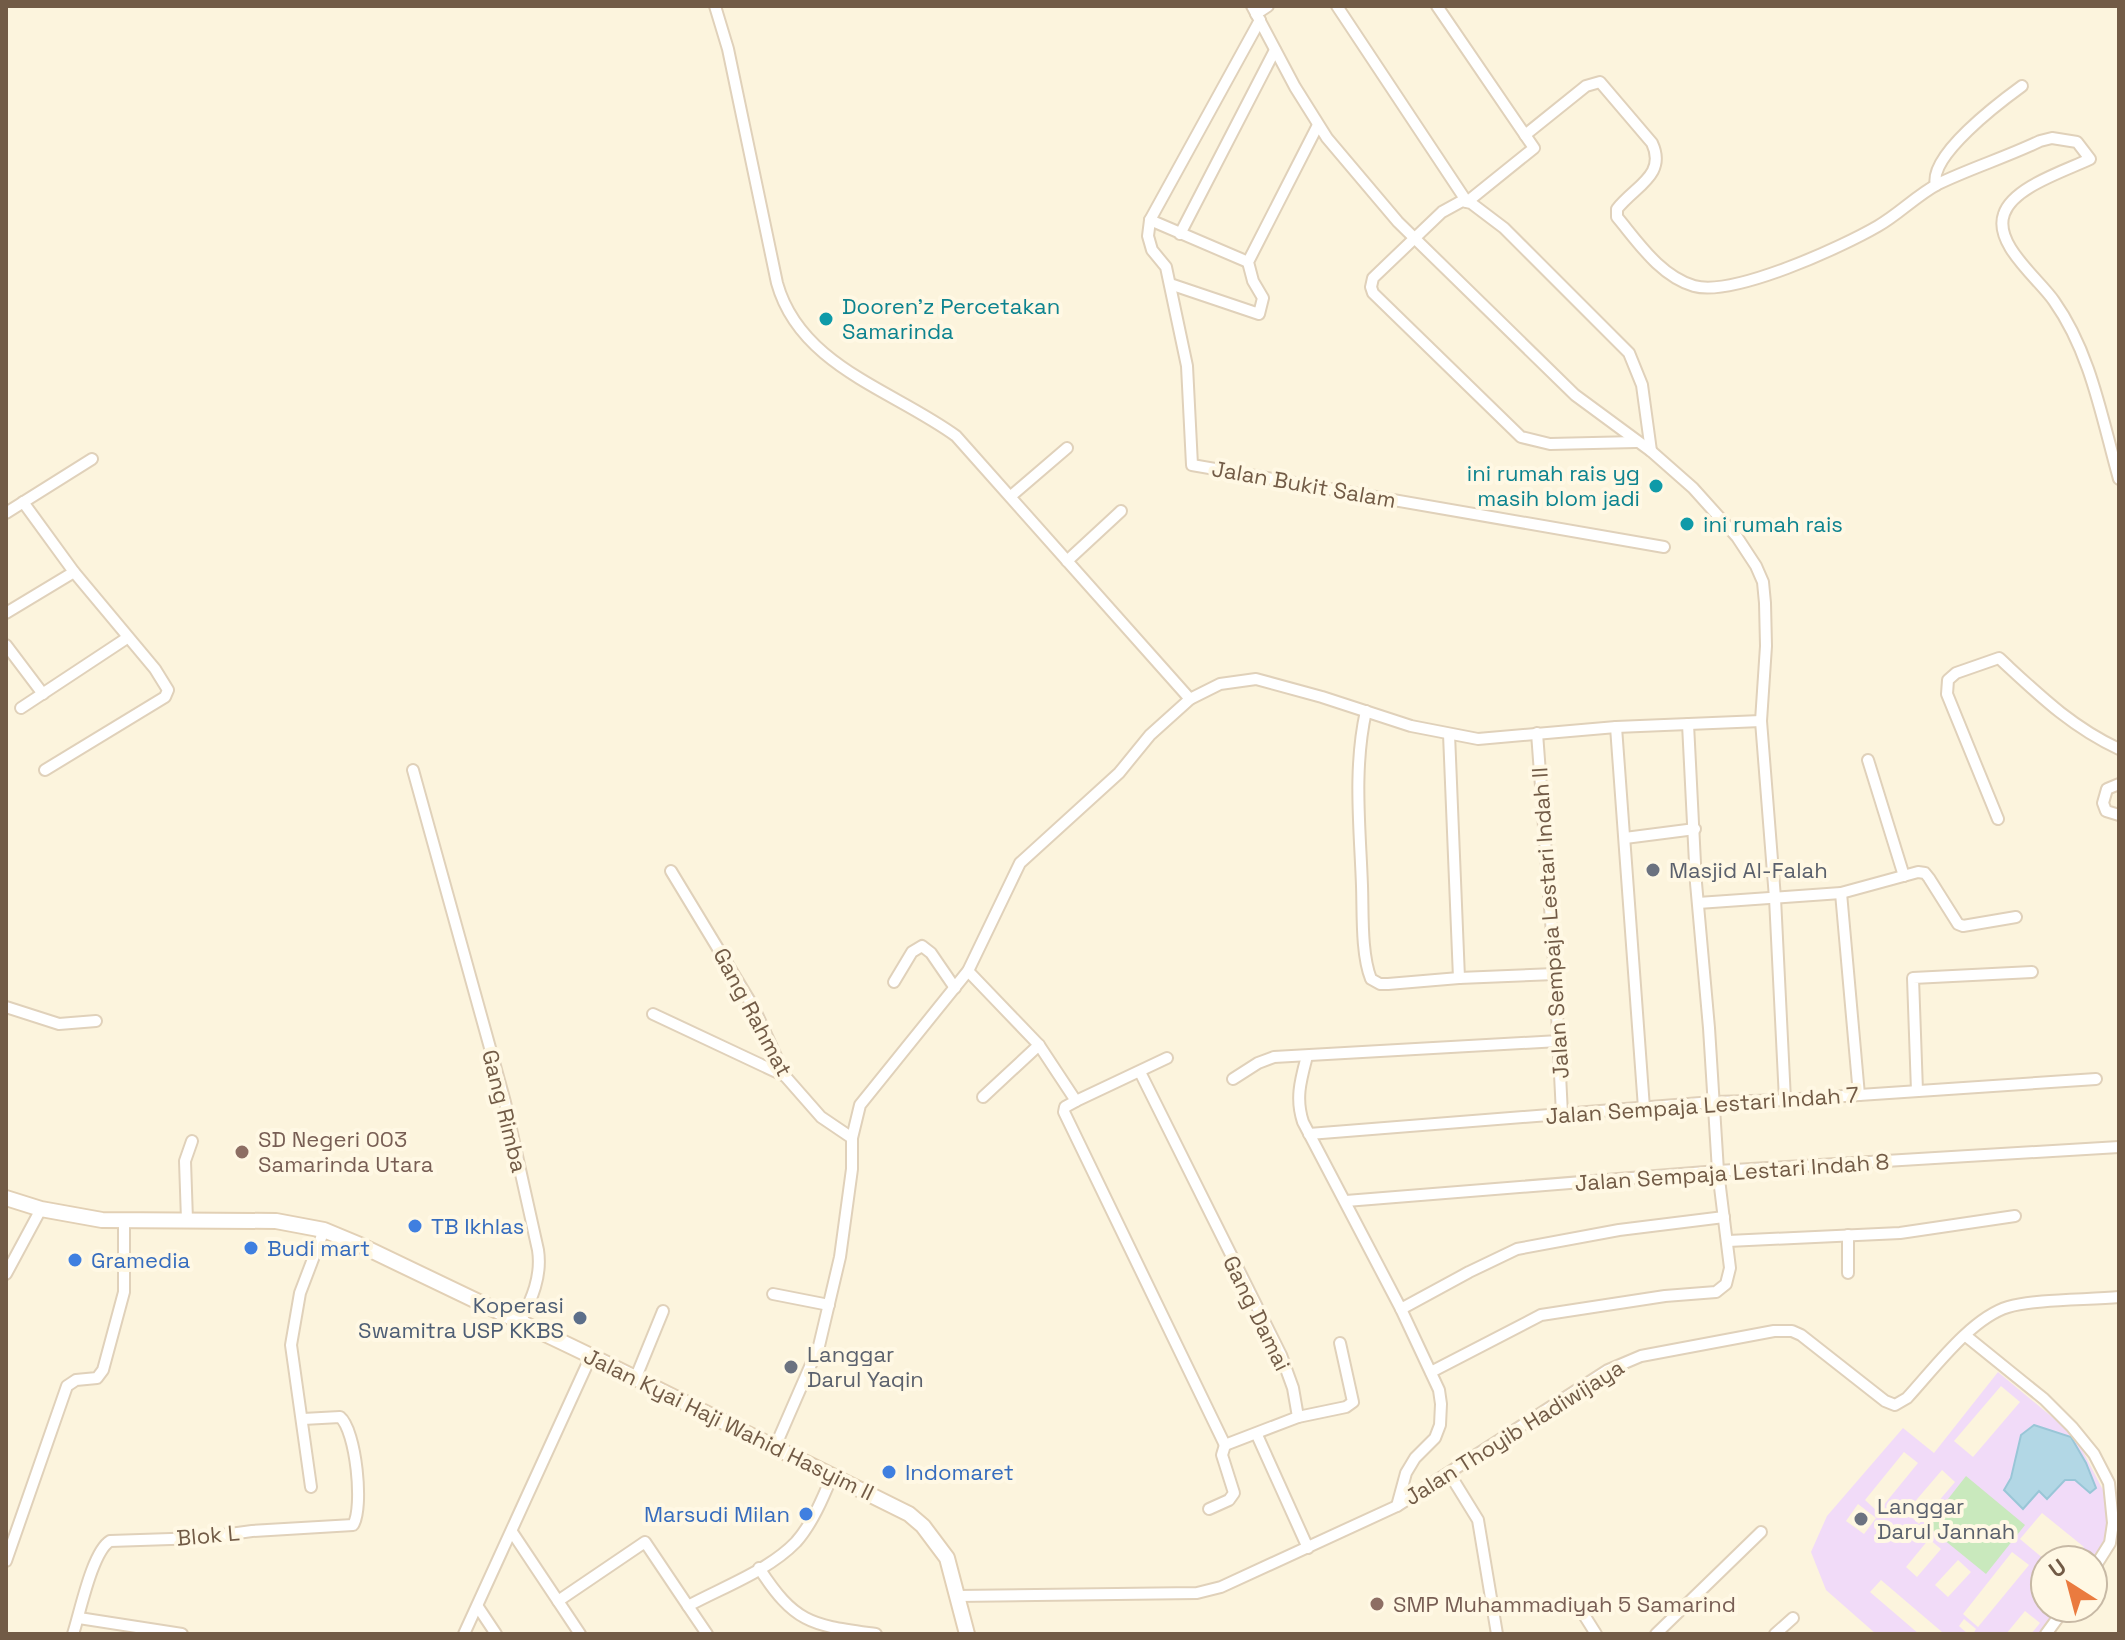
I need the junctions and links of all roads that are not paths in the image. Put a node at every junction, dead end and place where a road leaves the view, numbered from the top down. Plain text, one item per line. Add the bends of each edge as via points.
1 (715, 6) edge
2 (1268, 6) edge
3 (1337, 6) edge
4 (1437, 6) edge
5 (1256, 14) edge
6 (1275, 50) junction
7 (2022, 86) dead end
8 (1318, 125) junction
9 (1525, 135) junction
10 (1936, 185) junction
11 (1467, 202) junction
12 (1150, 220) junction
13 (1180, 234) junction
14 (1414, 238) junction
15 (1248, 262) junction
16 (1170, 284) junction
17 (2119, 432) edge
18 (2107, 436) junction
19 (1636, 442) junction
20 (1067, 448) dead end
21 (1651, 451) junction
22 (92, 459) dead end
23 (2119, 479) edge
24 (1011, 496) junction
25 (23, 502) junction
26 (1121, 511) dead end
27 (6, 513) edge
28 (1664, 547) dead end
29 (1067, 561) junction
30 (74, 572) junction
31 (6, 613) edge
32 (127, 638) junction
33 (6, 645) edge
34 (43, 694) junction
35 (1190, 699) junction
36 (21, 708) dead end
37 (1366, 711) junction
38 (1761, 721) junction
39 (1688, 724) junction
40 (1616, 727) junction
41 (1537, 733) junction
42 (1449, 734) junction
43 (2119, 749) edge
44 (1868, 760) dead end
45 (45, 770) dead end
46 (413, 770) dead end
47 (2119, 784) edge
48 (2119, 815) edge
49 (1998, 819) dead end
50 (1695, 829) junction
51 (1625, 838) junction
52 (671, 871) dead end
53 (1904, 876) junction
54 (1841, 893) junction
55 (1775, 898) junction
56 (1698, 903) junction
57 (2016, 917) dead end
58 (968, 971) junction
59 (2032, 972) dead end
60 (1555, 974) junction
61 (1459, 978) junction
62 (894, 982) dead end
63 (955, 988) junction
64 (6, 1007) edge
65 (653, 1014) dead end
66 (96, 1021) dead end
67 (1559, 1041) junction
68 (1039, 1045) junction
69 (1307, 1056) junction
70 (1167, 1058) dead end
71 (1140, 1072) junction
72 (785, 1076) junction
73 (1233, 1079) dead end
74 (2096, 1079) dead end
75 (1917, 1091) junction
76 (1859, 1095) junction
77 (983, 1097) dead end
78 (1785, 1100) junction
79 (1076, 1101) junction
80 (1713, 1102) junction
81 (1644, 1108) junction
82 (1562, 1114) junction
83 (1309, 1134) junction
84 (852, 1138) junction
85 (192, 1141) dead end
86 (2119, 1147) edge
87 (1718, 1171) junction
88 (6, 1198) edge
89 (1346, 1201) junction
90 (41, 1209) junction
91 (2015, 1216) dead end
92 (1724, 1217) junction
93 (124, 1220) junction
94 (187, 1220) junction
95 (324, 1230) junction
96 (1848, 1235) junction
97 (1728, 1241) junction
98 (1848, 1273) dead end
99 (6, 1274) edge
100 (773, 1294) dead end
101 (2119, 1297) edge
102 (829, 1305) junction
103 (1401, 1309) junction
104 (663, 1311) dead end
105 (520, 1322) junction
106 (1966, 1336) junction
107 (1340, 1343) dead end
108 (591, 1356) junction
109 (1431, 1372) junction
110 (636, 1377) junction
111 (1298, 1417) junction
112 (303, 1419) junction
113 (1257, 1435) junction
114 (1225, 1445) junction
115 (775, 1447) junction
116 (1449, 1473) junction
117 (832, 1476) junction
118 (2109, 1483) junction
119 (311, 1487) dead end
120 (2119, 1492) edge
121 (1397, 1506) junction
122 (1209, 1509) dead end
123 (512, 1532) junction
124 (1761, 1532) dead end
125 (2109, 1545) edge
126 (1308, 1548) junction
127 (6, 1561) edge
128 (759, 1568) junction
129 (957, 1596) junction
130 (558, 1601) junction
131 (688, 1606) junction
132 (478, 1607) junction
133 (1579, 1607) dead end
134 (79, 1618) junction
135 (1793, 1618) dead end
136 (73, 1634) edge
137 (182, 1634) edge
138 (464, 1634) edge
139 (496, 1634) edge
140 (580, 1634) edge
141 (707, 1634) edge
142 (876, 1634) edge
143 (967, 1634) edge
144 (1497, 1634) edge
145 (1596, 1634) edge
146 (1656, 1634) edge
147 (1775, 1634) edge

1 - 24 street via 788,313 855,377 956,436
2 - 5 street
3 - 11 street
4 - 9 street
5 - 6 street
5 - 12 street
6 - 8 street
6 - 13 street
7 - 10 street via 1949,152 1936,171
8 - 14 street
8 - 15 street
9 - 10 street via 1586,86 1600,82 1656,152 1653,173 1615,213 1662,268 1692,286 1726,286 1842,244
9 - 11 street via 1534,148
10 - 18 street via 2052,138 2077,142 2085,151 2090,159 2013,198 2002,222 2009,246 2054,301 2079,348
11 - 14 street via 1451,205
11 - 21 street via 1504,228 1629,353 1642,385
12 - 13 street
12 - 16 street, Jalan Bukit Salam via 1152,250 1166,267
13 - 15 street
14 - 19 street via 1575,395
14 - 19 street via 1373,278 1371,291 1506,424 1524,439 1550,444
15 - 16 street via 1263,298 1259,314
16 - 28 street, Jalan Bukit Salam via 1187,366 1192,465
17 - 18 street
18 - 23 street
19 - 21 street
20 - 24 street
21 - 38 street via 1708,504 1756,566 1765,592 1766,623
22 - 25 street
24 - 29 street
25 - 27 street
25 - 30 street
26 - 29 street
29 - 35 street
30 - 31 street
30 - 32 street
32 - 34 street
32 - 45 street via 162,679 168,694
33 - 34 street
34 - 36 street
35 - 37 street via 1220,684 1256,679
35 - 58 street via 1020,863
37 - 42 street
37 - 61 street via 1358,796 1368,973 1380,984
38 - 39 street
38 - 55 street
39 - 40 street
39 - 50 street
40 - 41 street
40 - 51 street
41 - 42 street via 1478,739
41 - 60 street, Jalan Sempaja Lestari Indah II
42 - 61 street
43 - 49 street via 2087,734 1999,658 1956,673 1948,680 1947,694
44 - 53 street
46 - 105 street, Gang Rimba via 505,1102 538,1250 539,1271
47 - 48 street via 2107,789 2103,803 2106,811
50 - 51 street
50 - 56 street
51 - 81 street
52 - 72 street, Gang Rahmat via 754,1008
53 - 54 street
53 - 57 street via 1925,873 1963,926
54 - 55 street
54 - 76 street
55 - 56 street
55 - 78 street
56 - 80 street
58 - 63 street
58 - 68 street
59 - 75 street via 1913,978
60 - 61 street
60 - 67 street, Jalan Sempaja Lestari Indah II
62 - 63 street via 912,952 922,946
63 - 84 street via 867,1093
64 - 66 street via 59,1024
65 - 72 street
67 - 69 street
67 - 82 street, Jalan Sempaja Lestari Indah II
68 - 77 street
68 - 79 street
69 - 73 street via 1268,1058
69 - 83 street via 1298,1101
70 - 71 street
71 - 79 street
71 - 111 street, Gang Damai via 1281,1355
72 - 84 street, Gang Rahmat via 821,1117
74 - 75 street, Jalan Sempaja Lestari Indah 7
75 - 76 street, Jalan Sempaja Lestari Indah 7
76 - 78 street, Jalan Sempaja Lestari Indah 7
78 - 80 street, Jalan Sempaja Lestari Indah 7
79 - 114 street via 1064,1112
80 - 81 street, Jalan Sempaja Lestari Indah 7
80 - 87 street
81 - 82 street, Jalan Sempaja Lestari Indah 7
82 - 83 street, Jalan Sempaja Lestari Indah 7
83 - 89 street
84 - 102 street via 846,1223
85 - 94 street via 185,1161
86 - 87 street, Jalan Sempaja Lestari Indah 8
87 - 89 street, Jalan Sempaja Lestari Indah 8
87 - 92 street
88 - 90 street, Jalan Kyai Haji Wahid Hasyim II
89 - 103 street
90 - 93 street, Jalan Kyai Haji Wahid Hasyim II
90 - 99 street
91 - 96 street
92 - 97 street
92 - 103 street via 1517,1249
93 - 94 street, Jalan Kyai Haji Wahid Hasyim II
93 - 127 street via 124,1292 103,1370 97,1378 67,1386
94 - 95 street, Jalan Kyai Haji Wahid Hasyim II via 276,1221
95 - 105 street, Jalan Kyai Haji Wahid Hasyim II
95 - 112 street via 300,1293 291,1345
96 - 97 street
96 - 98 street
97 - 109 street via 1729,1278 1716,1292 1541,1315
100 - 102 street
101 - 106 street, Jalan Thoyib Hadiwijaya via 2006,1308
102 - 115 street via 814,1359
103 - 109 street
104 - 110 street
105 - 108 street, Jalan Kyai Haji Wahid Hasyim II
106 - 116 street, Jalan Thoyib Hadiwijaya via 1895,1405 1792,1331 1641,1356 1608,1370
106 - 118 street via 2072,1427
107 - 111 street via 1353,1402
108 - 110 street, Jalan Kyai Haji Wahid Hasyim II
108 - 123 street
109 - 121 street via 1441,1404 1440,1425 1406,1473
110 - 115 street, Jalan Kyai Haji Wahid Hasyim II
111 - 113 street
112 - 119 street
112 - 134 street, Blok L via 340,1417 346,1423 358,1491 353,1525 103,1545
113 - 114 street
113 - 126 street
114 - 122 street via 1222,1455 1234,1493
115 - 117 street, Jalan Kyai Haji Wahid Hasyim II
116 - 121 street, Jalan Thoyib Hadiwijaya
116 - 144 street via 1478,1520
117 - 128 street via 798,1540
117 - 129 street, Jalan Kyai Haji Wahid Hasyim II via 923,1526 947,1558
118 - 120 street
118 - 125 street
121 - 126 street, Jalan Thoyib Hadiwijaya
123 - 130 street
123 - 132 street
124 - 146 street
126 - 129 street, Jalan Thoyib Hadiwijaya via 1197,1593
128 - 131 street
128 - 142 street via 784,1604 813,1624
129 - 143 street, Jalan Kyai Haji Wahid Hasyim II
130 - 131 street via 645,1542
130 - 140 street
131 - 141 street
132 - 138 street
132 - 139 street
133 - 145 street
134 - 136 street
134 - 137 street
135 - 147 street

